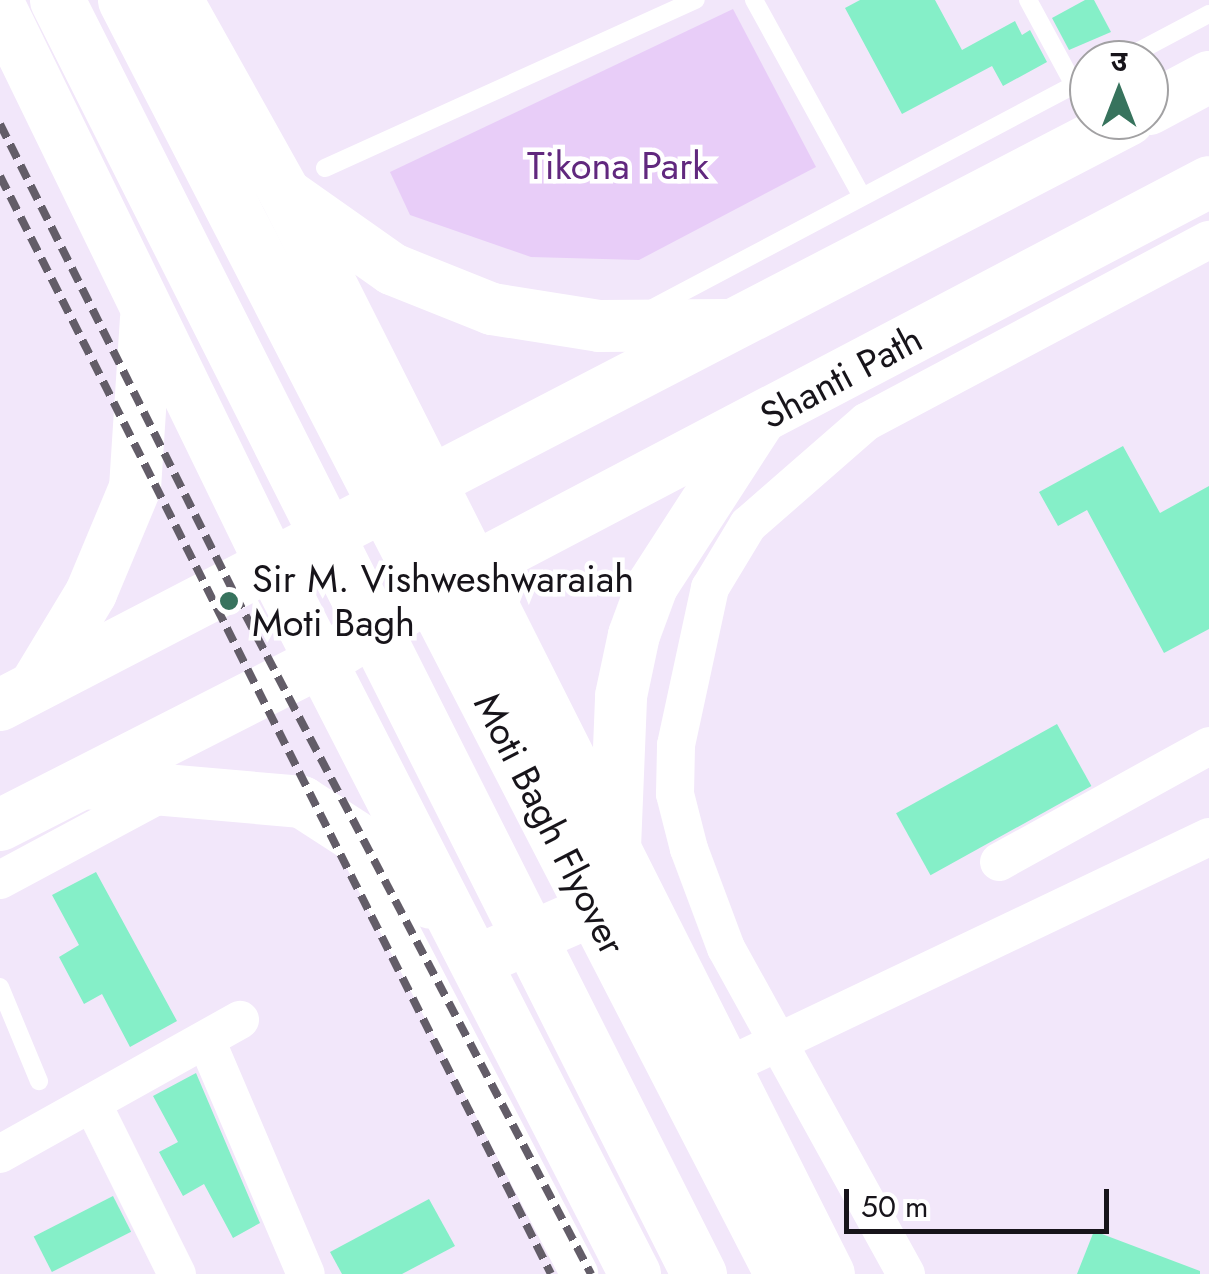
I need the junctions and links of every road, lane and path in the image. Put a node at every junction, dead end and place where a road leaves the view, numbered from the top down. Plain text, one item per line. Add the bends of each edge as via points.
1 (57, 0) edge
2 (125, 0) edge
3 (177, 0) edge
4 (696, 0) edge
5 (754, 0) edge
6 (1028, 0) edge
7 (0, 7) edge
8 (1209, 14) edge
9 (1160, 40) edge
10 (1069, 62) edge
11 (1209, 78) edge
12 (221, 88) junction
13 (1069, 88) edge
14 (1169, 99) edge
15 (1090, 140) edge
16 (75, 158) junction
17 (305, 181) junction
18 (1209, 182) edge
19 (862, 195) junction
20 (1209, 240) edge
21 (146, 316) junction
22 (738, 325) junction
23 (624, 326) junction
24 (758, 421) junction
25 (432, 480) junction
26 (271, 564) junction
27 (472, 569) junction
28 (324, 660) junction
29 (17, 696) edge
30 (1209, 746) edge
31 (82, 783) junction
32 (172, 788) junction
33 (0, 825) edge
34 (348, 828) junction
35 (1209, 837) edge
36 (999, 862) dead end
37 (624, 875) junction
38 (0, 880) edge
39 (472, 950) junction
40 (0, 988) edge
41 (240, 1020) dead end
42 (206, 1040) junction
43 (778, 1041) junction
44 (726, 1067) junction
45 (40, 1081) dead end
46 (92, 1102) junction
47 (0, 1154) edge
48 (179, 1273) edge
49 (306, 1274) edge
50 (579, 1274) edge
51 (635, 1274) edge
52 (698, 1274) edge
53 (782, 1274) edge
54 (830, 1274) edge
55 (906, 1274) edge

1 - 52 main road, Moti Bagh Flyover
2 - 53 main road, Moti Bagh Flyover
3 - 12 main road
4 - 17 lane
5 - 19 lane
6 - 10 lane
7 - 16 main road
8 - 9 lane
11 - 14 main road
12 - 16 main road via 229,118 225,150 209,177 184,196 153,204 122,200 94,184
12 - 17 main road
13 - 19 lane
15 - 22 main road
16 - 21 main road
17 - 23 main road via 392,268 492,309
17 - 25 main road
18 - 24 main road, Shanti Path
19 - 23 lane
20 - 43 street via 866,422 748,524 710,588 690,659 675,794 726,948
21 - 26 main road
21 - 29 main road via 134,488 92,593
22 - 23 main road
22 - 25 main road
24 - 27 main road, Shanti Path
24 - 37 main road via 652,586 634,635 621,696
25 - 26 main road
25 - 27 main road
26 - 28 main road
26 - 29 main road
27 - 28 main road, Shanti Path
27 - 37 main road
28 - 31 main road, Shanti Path
28 - 39 main road
30 - 36 street
31 - 32 main road
31 - 33 main road, Shanti Path
32 - 34 main road via 302,802
32 - 38 street
34 - 39 main road
34 - 50 street
35 - 43 street
37 - 39 main road
37 - 44 main road
39 - 51 main road
40 - 45 lane
41 - 42 street
42 - 46 street
42 - 49 street
43 - 44 street
43 - 55 street
44 - 54 main road
46 - 47 street
46 - 48 street

